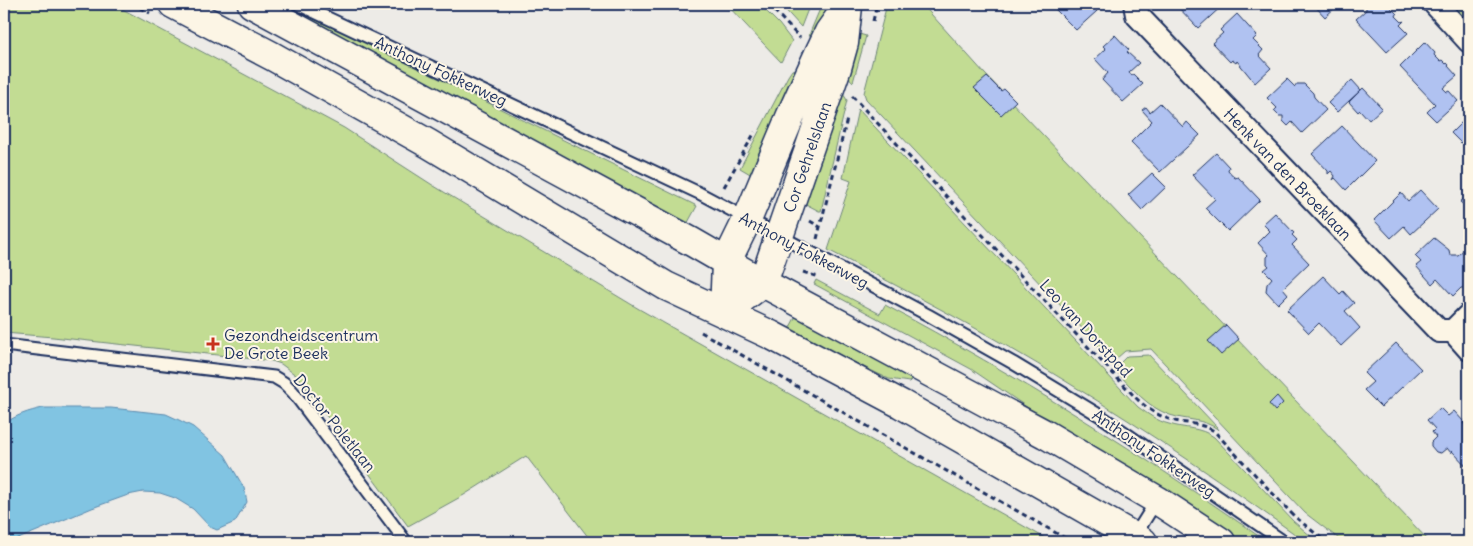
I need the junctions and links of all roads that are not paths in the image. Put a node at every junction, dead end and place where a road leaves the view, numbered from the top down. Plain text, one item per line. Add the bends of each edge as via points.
1 (173, 4) edge
2 (252, 4) edge
3 (298, 4) edge
4 (1135, 4) edge
5 (1435, 4) edge
6 (862, 5) edge
7 (1469, 40) edge
8 (747, 220) junction
9 (780, 237) junction
10 (726, 263) junction
11 (763, 283) junction
12 (724, 312) junction
13 (1469, 315) edge
14 (1452, 331) junction
15 (4, 345) edge
16 (1469, 349) edge
17 (1157, 500) junction
18 (1137, 540) edge
19 (406, 542) edge
20 (1221, 542) edge
21 (1284, 542) edge

1 - 12 main road via 429,144 666,286
2 - 10 main road, Anthony Fokkerweg
3 - 8 lane, Anthony Fokkerweg via 699,194
4 - 14 street, Henk van den Broeklaan via 1137,15 1439,331
5 - 7 street
6 - 8 main road, Cor Gehrelslaan via 829,32
6 - 9 main road, Cor Gehrelslaan via 844,43
8 - 9 lane, Anthony Fokkerweg
8 - 10 main road, Cor Gehrelslaan
9 - 11 main road, Cor Gehrelslaan
9 - 21 lane, Anthony Fokkerweg via 1021,368 1107,421
10 - 11 main road, Anthony Fokkerweg
10 - 12 main road, Cor Gehrelslaan
11 - 12 main road
11 - 17 main road, Anthony Fokkerweg via 1045,434
12 - 18 main road via 902,404
13 - 14 street
14 - 16 street, Henk van den Broeklaan
15 - 19 lane, Doctor Poletlaan via 279,380 293,392
17 - 18 lane
17 - 20 main road, Anthony Fokkerweg

